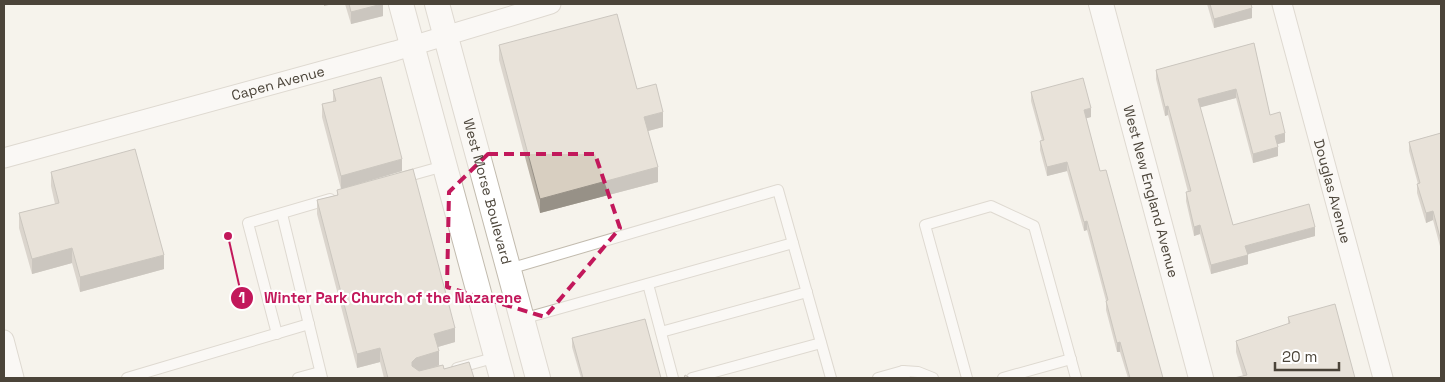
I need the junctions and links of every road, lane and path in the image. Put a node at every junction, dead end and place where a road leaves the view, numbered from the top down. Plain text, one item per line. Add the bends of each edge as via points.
1 (401, 4) edge
2 (437, 4) edge
3 (551, 4) edge
4 (1101, 4) edge
5 (1282, 4) edge
6 (445, 35) junction
7 (412, 46) junction
8 (4, 158) edge
9 (444, 166) junction
10 (394, 180) edge
11 (338, 197) edge
12 (282, 214) junction
13 (793, 243) junction
14 (508, 269) junction
15 (648, 284) junction
16 (807, 292) junction
17 (522, 319) junction
18 (309, 324) junction
19 (661, 332) junction
20 (277, 334) junction
21 (4, 340) edge
22 (821, 343) junction
23 (1071, 359) junction
24 (499, 368) edge
25 (445, 371) edge
26 (321, 375) edge
27 (904, 375) edge
28 (14, 378) edge
29 (127, 378) edge
30 (298, 378) edge
31 (538, 378) edge
32 (673, 378) edge
33 (692, 378) edge
34 (831, 378) edge
35 (878, 378) edge
36 (933, 378) edge
37 (967, 378) edge
38 (1003, 378) edge
39 (1076, 378) edge
40 (1201, 378) edge
41 (1383, 378) edge

1 - 7 street
2 - 6 street, West Morse Boulevard
3 - 6 street, Capen Avenue
4 - 40 street, West New England Avenue
5 - 41 street, Douglas Avenue
6 - 7 street, Capen Avenue
6 - 14 street, West Morse Boulevard
7 - 8 street, Capen Avenue
7 - 9 street
9 - 10 lane
9 - 24 street
11 - 12 lane
12 - 18 lane
12 - 20 lane via 248,223
13 - 14 lane via 778,190
13 - 15 lane
13 - 16 lane
14 - 17 street, West Morse Boulevard
15 - 17 lane
15 - 19 lane
16 - 19 lane
16 - 22 lane
17 - 31 street, West Morse Boulevard
18 - 20 lane
18 - 26 lane
19 - 32 lane
20 - 29 lane
21 - 28 street
22 - 33 lane
22 - 34 lane
23 - 37 lane via 1034,226 991,206 925,224
23 - 38 lane
23 - 39 lane
24 - 25 lane
26 - 30 lane
27 - 35 lane
27 - 36 lane via 918,372

